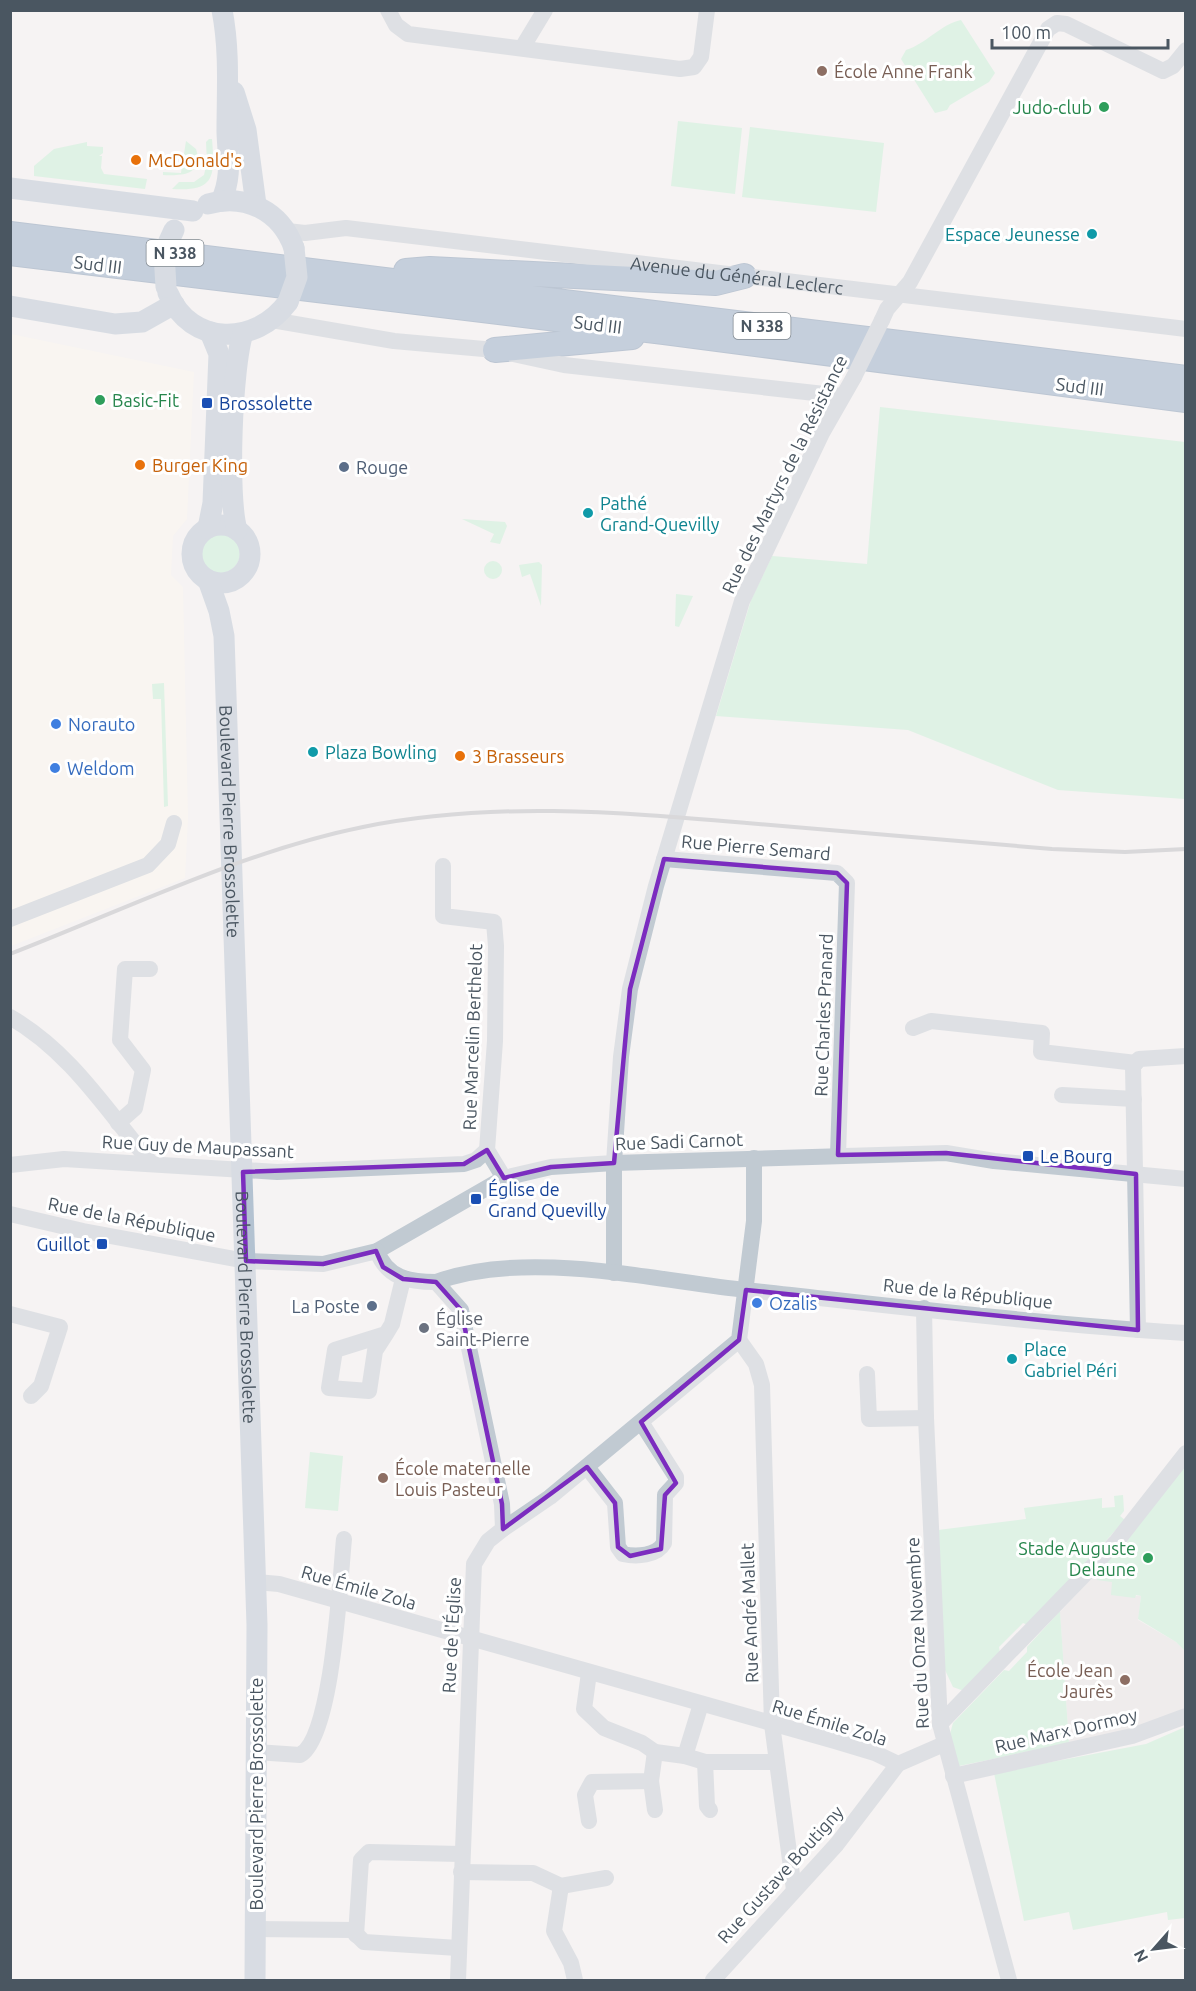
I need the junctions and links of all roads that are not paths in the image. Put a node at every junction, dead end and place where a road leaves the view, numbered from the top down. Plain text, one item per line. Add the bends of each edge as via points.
1 (222, 10) edge
2 (388, 10) edge
3 (545, 10) edge
4 (707, 10) edge
5 (522, 48) junction
6 (1185, 50) edge
7 (230, 77) junction
8 (10, 188) edge
9 (221, 201) junction
10 (256, 206) junction
11 (193, 211) junction
12 (10, 234) edge
13 (291, 239) junction
14 (10, 253) edge
15 (339, 274) junction
16 (744, 276) junction
17 (898, 294) junction
18 (170, 296) junction
19 (10, 306) edge
20 (272, 320) junction
21 (1185, 329) edge
22 (210, 332) junction
23 (664, 332) junction
24 (243, 333) junction
25 (495, 350) junction
26 (1185, 378) edge
27 (842, 396) junction
28 (1185, 400) edge
29 (208, 528) junction
30 (237, 530) junction
31 (237, 578) junction
32 (208, 580) junction
33 (224, 636) junction
34 (174, 823) dead end
35 (664, 859) junction
36 (443, 866) dead end
37 (844, 877) joint
38 (10, 919) edge
39 (150, 969) dead end
40 (10, 1017) edge
41 (913, 1028) dead end
42 (1185, 1056) edge
43 (1136, 1063) junction
44 (1062, 1095) dead end
45 (1134, 1099) junction
46 (118, 1123) junction
47 (487, 1150) junction
48 (838, 1155) junction
49 (754, 1158) junction
50 (614, 1163) junction
51 (151, 1164) junction
52 (10, 1165) edge
53 (243, 1172) junction
54 (1136, 1174) junction
55 (504, 1178) junction
56 (1185, 1179) edge
57 (10, 1214) edge
58 (377, 1251) junction
59 (246, 1261) junction
60 (614, 1273) junction
61 (402, 1279) junction
62 (436, 1282) junction
63 (746, 1290) junction
64 (924, 1308) junction
65 (10, 1314) edge
66 (1138, 1330) junction
67 (1185, 1333) edge
68 (386, 1334) dead end
69 (739, 1340) junction
70 (867, 1374) dead end
71 (31, 1396) dead end
72 (926, 1418) junction
73 (641, 1422) junction
74 (1185, 1453) edge
75 (587, 1467) junction
76 (503, 1529) junction
77 (344, 1539) dead end
78 (256, 1582) junction
79 (338, 1602) junction
80 (469, 1640) junction
81 (589, 1673) junction
82 (701, 1704) junction
83 (1185, 1716) edge
84 (772, 1724) junction
85 (940, 1724) junction
86 (944, 1744) junction
87 (256, 1752) junction
88 (655, 1752) junction
89 (685, 1756) junction
90 (705, 1762) junction
91 (776, 1762) junction
92 (898, 1764) junction
93 (953, 1776) junction
94 (651, 1781) junction
95 (655, 1810) dead end
96 (710, 1810) dead end
97 (589, 1821) dead end
98 (461, 1854) junction
99 (460, 1872) junction
100 (606, 1878) dead end
101 (561, 1886) junction
102 (794, 1890) junction
103 (255, 1929) junction
104 (356, 1935) junction
105 (458, 1948) junction
106 (255, 1980) edge
107 (458, 1980) edge
108 (575, 1980) edge
109 (713, 1980) edge
110 (1009, 1980) edge

1 - 7 main road
2 - 5 street via 396,25 408,34
3 - 5 street
4 - 5 street via 701,57 694,67 680,69
6 - 17 street, Rue des Martyrs de la Résistance via 1173,66 1163,71 1066,24 1057,23 1048,29 910,282
7 - 9 main road via 229,178
7 - 10 main road via 246,130
8 - 11 main road
9 - 10 main road
9 - 11 main road
10 - 13 main road via 272,215
11 - 18 main road, bridge via 174,230 164,252
12 - 15 highway, Sud III / N 338
13 - 16 street, Avenue du Général Leclerc via 305,233 346,228
13 - 20 main road, bridge via 297,277 288,302
14 - 23 highway, Sud III / N 338
15 - 16 highway via 430,270 716,283
15 - 26 highway, Sud III / N 338
16 - 17 street, Avenue du Général Leclerc
17 - 21 street, Avenue du Général Leclerc
17 - 27 street, Rue des Martyrs de la Résistance, bridge
18 - 19 main road via 142,322 115,324
18 - 22 main road via 190,321
20 - 24 main road
20 - 25 street via 394,341
22 - 24 main road
22 - 29 main road via 219,354 213,502
23 - 25 highway
23 - 28 highway, Sud III / N 338
24 - 30 main road via 237,355 232,486
25 - 27 street via 564,365
27 - 35 street, Rue des Martyrs de la Résistance via 742,601
29 - 30 main road via 226,525
29 - 32 main road via 197,537 192,555 196,568
30 - 31 main road via 248,543 250,554 245,570
31 - 32 main road via 223,583
31 - 33 main road, Boulevard Pierre Brossolette
32 - 33 main road, Boulevard Pierre Brossolette
33 - 53 main road, Boulevard Pierre Brossolette
34 - 38 street via 168,844 148,865
35 - 37 street, Rue Pierre Semard via 837,873
35 - 50 street, Rue des Martyrs de la Résistance via 630,989
36 - 47 street, Rue Marcelin Berthelot via 443,916 494,922 495,1041
37 - 48 street, Rue Charles Pranard via 847,883
39 - 46 street via 125,969 120,1040 143,1070 135,1108
40 - 46 street via 45,1038
41 - 43 street via 931,1021 1042,1033 1041,1052
42 - 43 street via 1139,1059
43 - 45 street
44 - 45 street
45 - 54 street
46 - 51 street
47 - 53 street, Rue Guy de Maupassant via 465,1164
47 - 55 street, Rue Marcelin Berthelot
48 - 49 street, Rue Sadi Carnot
48 - 54 street, Rue Sadi Carnot via 946,1153
49 - 50 street, Rue Sadi Carnot
49 - 63 street via 754,1221
50 - 55 street, Rue Sadi Carnot via 550,1167
50 - 60 street, Rue des Martyrs de la Résistance
51 - 52 street, Rue Guy de Maupassant via 64,1159
51 - 53 street, Rue Guy de Maupassant
53 - 59 main road, Boulevard Pierre Brossolette
54 - 56 street, Rue Sadi Carnot
54 - 66 street
55 - 58 street, Rue Sadi Carnot
57 - 59 street, Rue de la République
58 - 59 street, Rue Sadi Carnot via 323,1264
58 - 61 street via 383,1267
59 - 78 main road, Boulevard Pierre Brossolette
60 - 62 street, Rue de la République via 543,1267 456,1275
60 - 63 street, Rue de la République
61 - 62 street
61 - 68 street
62 - 76 street via 461,1310 502,1504
63 - 64 street, Rue de la République
63 - 69 street
64 - 66 street, Rue de la République
64 - 72 street, Rue du Onze Novembre
65 - 71 street via 60,1327 41,1386
66 - 67 street, Rue de la République
69 - 73 street, Rue de l'Église
69 - 84 street, Rue André Mallet via 756,1364 762,1385
70 - 72 street via 869,1419
72 - 85 street, Rue du Onze Novembre
73 - 75 street, Rue de l'Église
73 - 75 street via 676,1478 666,1493 661,1549 654,1553 623,1554 618,1547 615,1503
74 - 85 street via 1117,1541
75 - 76 street, Rue de l'Église
76 - 80 street, Rue de l'Église via 489,1541 474,1564
77 - 79 street
78 - 79 street, Rue Émile Zola via 279,1584
78 - 87 main road, Boulevard Pierre Brossolette
79 - 80 street, Rue Émile Zola
79 - 87 street via 330,1682 309,1747 300,1755
80 - 81 street, Rue Émile Zola
80 - 98 street, Rue de l'Église
81 - 82 street, Rue Émile Zola
81 - 88 street via 584,1709 604,1728
82 - 84 street, Rue Émile Zola
82 - 89 street
83 - 93 street, Rue Marx Dormoy via 1132,1736
84 - 91 street, Rue André Mallet
84 - 92 street, Rue Émile Zola via 875,1753
85 - 86 street, Rue du Onze Novembre
86 - 92 street, Rue Émile Zola
86 - 93 street, Rue du Onze Novembre
87 - 103 main road, Boulevard Pierre Brossolette
88 - 89 street
88 - 94 street
89 - 90 street
90 - 91 street
90 - 96 street
91 - 102 street, Rue André Mallet
92 - 102 street, Rue Gustave Boutigny via 837,1845
93 - 110 street, Rue du Onze Novembre
94 - 95 street
94 - 97 street via 591,1782 585,1796
98 - 99 street, Rue de l'Église
98 - 104 street via 369,1852 361,1860
99 - 101 street via 532,1873
99 - 105 street, Rue de l'Église
100 - 101 street
101 - 108 street via 554,1931 571,1963
102 - 109 street, Rue Gustave Boutigny
103 - 104 street via 352,1930
103 - 106 main road, Boulevard Pierre Brossolette
104 - 105 street via 364,1942
105 - 107 street, Rue de l'Église

